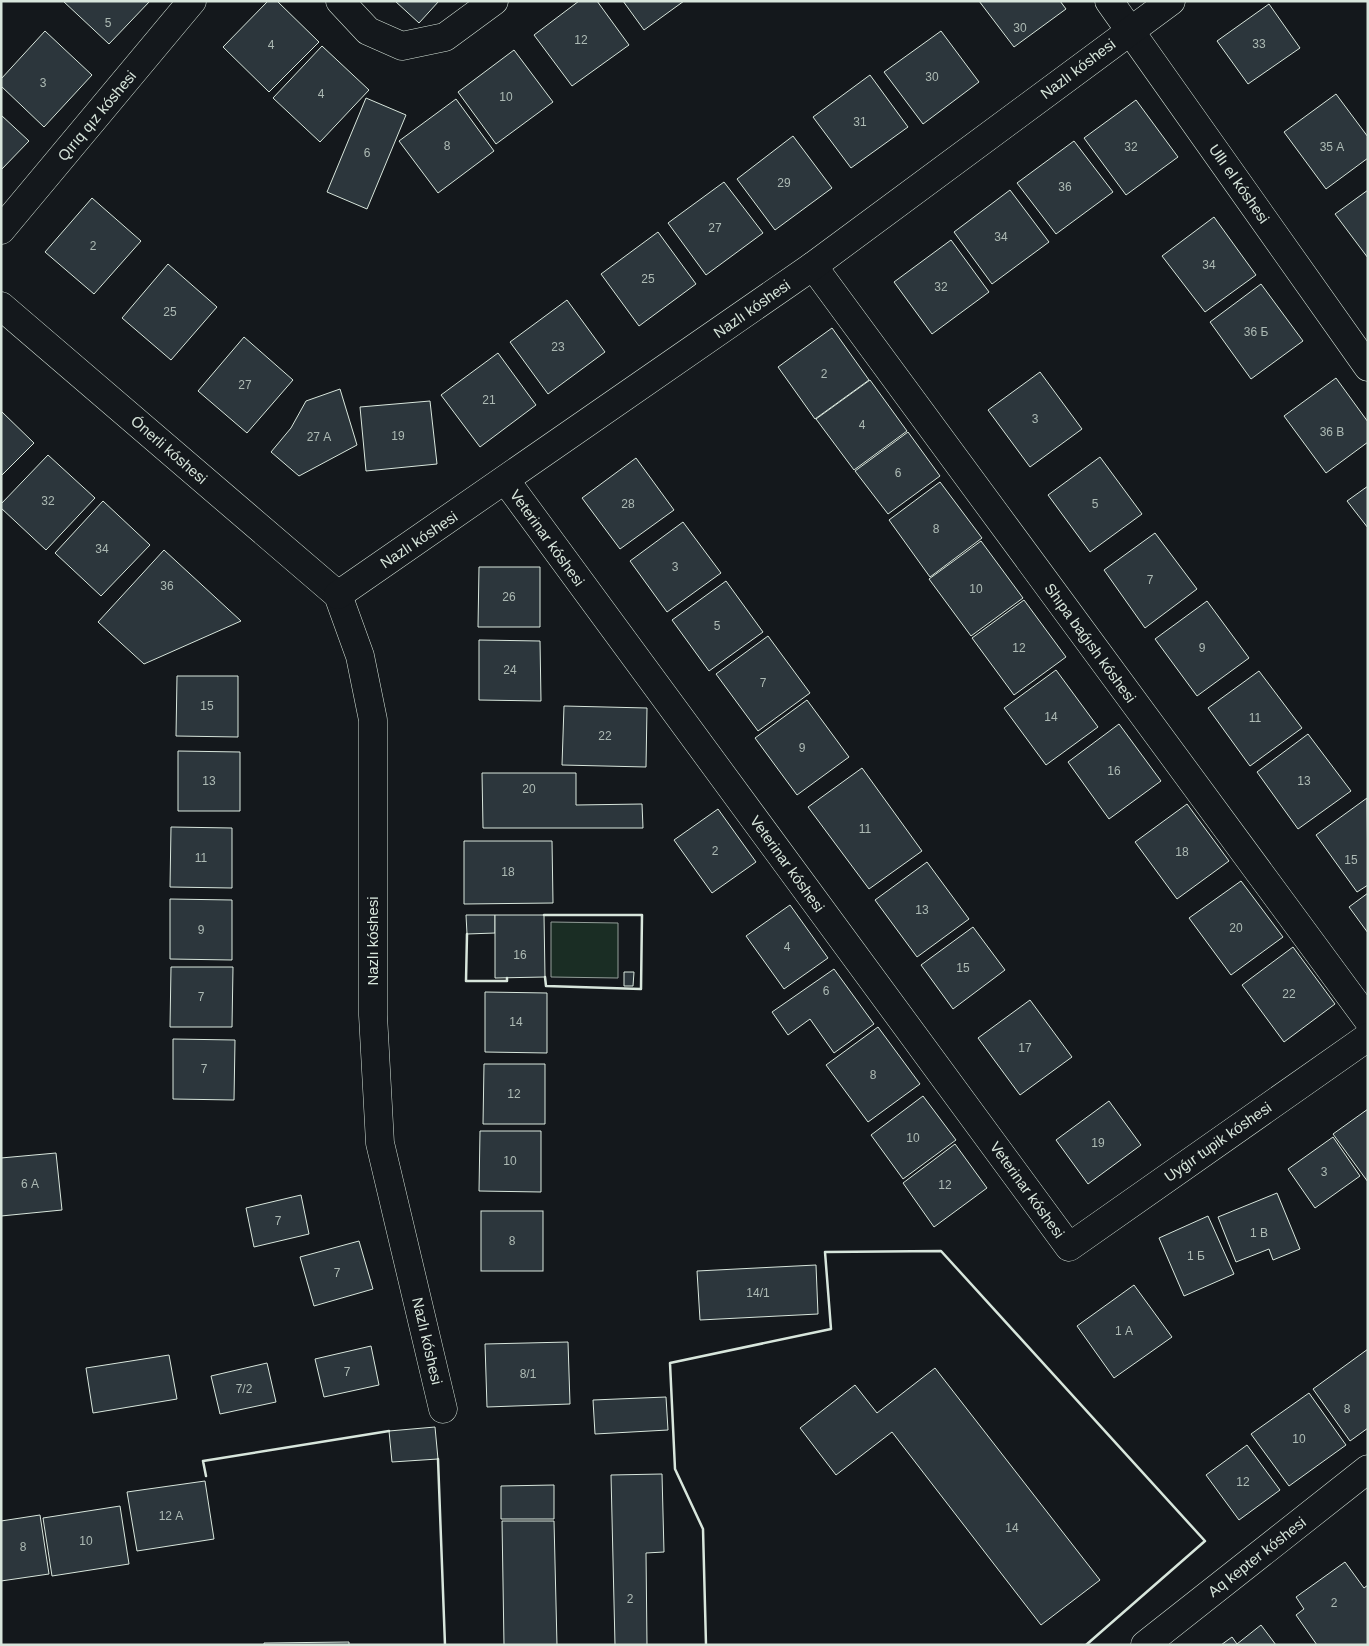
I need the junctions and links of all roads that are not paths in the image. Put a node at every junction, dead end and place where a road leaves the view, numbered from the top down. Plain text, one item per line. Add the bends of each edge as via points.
1 (192, 1) edge
2 (340, 1) edge
3 (494, 1) edge
4 (1109, 1) edge
5 (1171, 1) edge
6 (1130, 30) junction
7 (1, 230) edge
8 (813, 266) junction
9 (1, 306) edge
10 (1368, 368) edge
11 (506, 481) junction
12 (338, 595) junction
13 (1368, 1020) edge
14 (1368, 1038) edge
15 (1069, 1247) joint
16 (443, 1409) dead end
17 (1368, 1469) edge
18 (1145, 1645) edge

1 - 7 street, Qırıq qız kóshesi
2 - 3 street via 368,32 402,46 445,37
4 - 6 street, Ullı el kóshesi
5 - 6 street, Nazlı kóshesi
6 - 8 street, Nazlı kóshesi
6 - 10 street, Ullı el kóshesi
8 - 11 street, Nazlı kóshesi
8 - 13 street, Shıpa baǵısh kóshesi
9 - 12 street, Ónerli kóshesi
11 - 12 street, Nazlı kóshesi
11 - 15 street, Veterinar kóshesi
12 - 16 street, Nazlı kóshesi via 360,656 373,720 373,1015 380,1143
14 - 15 street, Uyǵır tupik kóshesi
17 - 18 street, Aq kepter kóshesi

